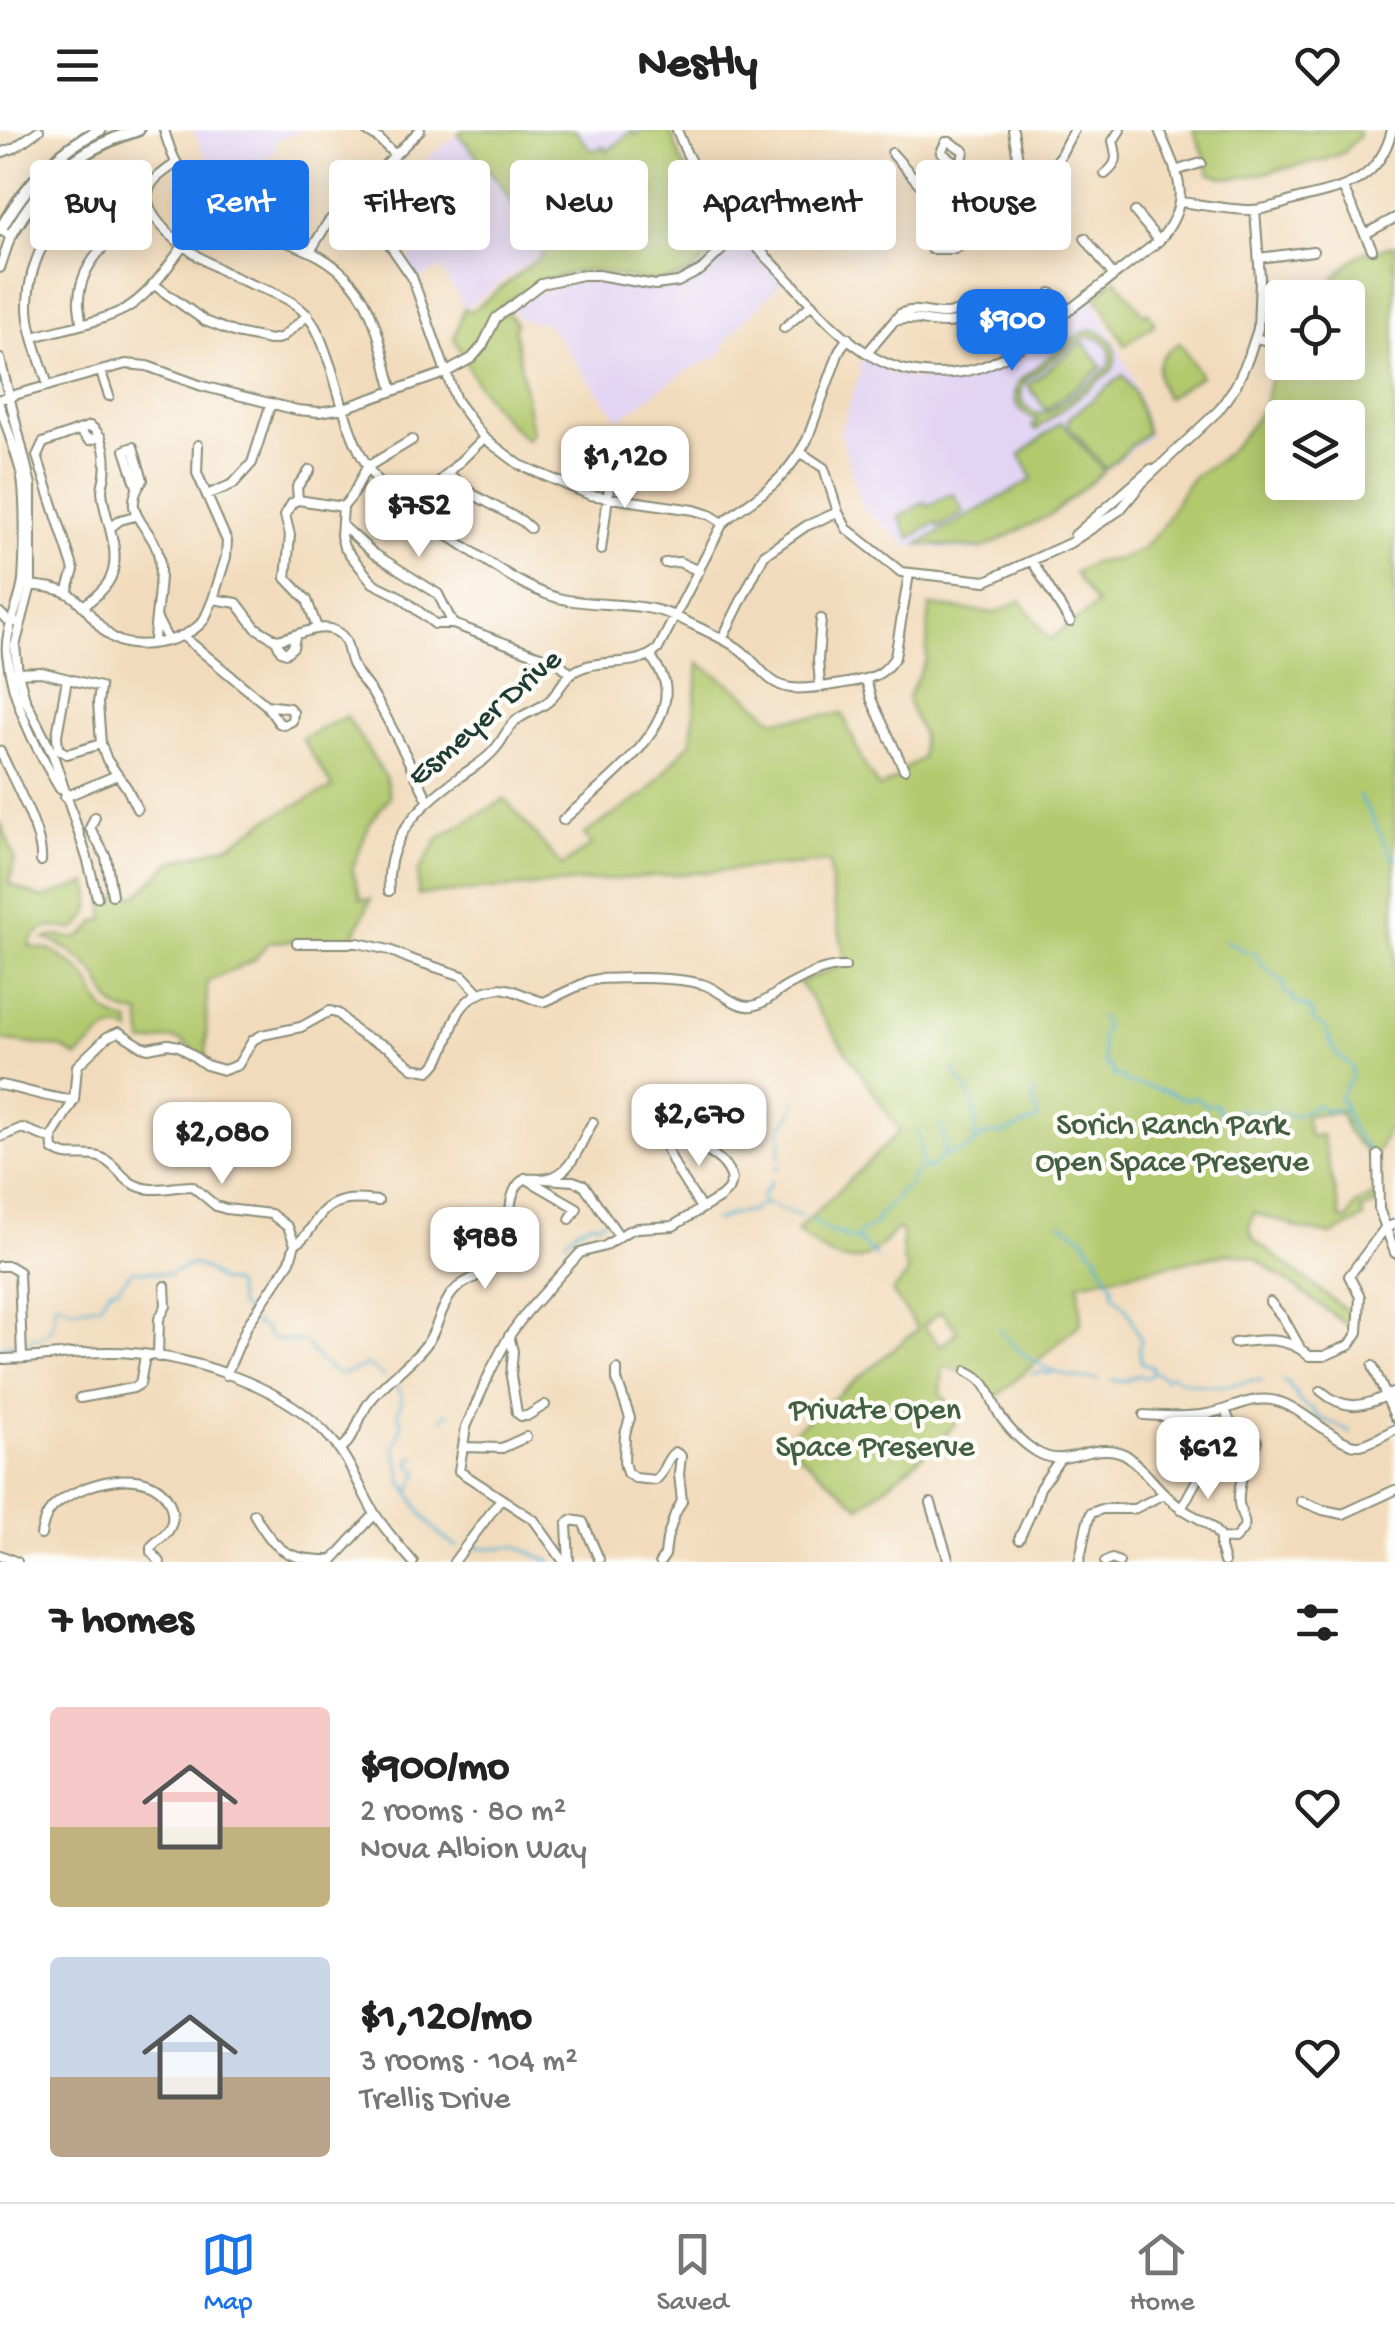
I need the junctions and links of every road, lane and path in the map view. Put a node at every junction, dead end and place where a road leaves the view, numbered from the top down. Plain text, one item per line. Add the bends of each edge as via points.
1 (39, 130) edge
2 (100, 130) edge
3 (138, 130) edge
4 (164, 130) edge
5 (365, 130) edge
6 (420, 130) edge
7 (676, 130) edge
8 (1013, 130) edge
9 (1120, 130) edge
10 (1158, 130) edge
11 (1392, 130) edge
12 (1069, 132) edge
13 (0, 153) edge
14 (394, 154) junction
15 (892, 154) dead end
16 (175, 160) edge
17 (388, 160) edge
18 (689, 160) edge
19 (1018, 160) edge
20 (1056, 160) edge
21 (1201, 163) dead end
22 (172, 166) edge
23 (1175, 171) junction
24 (1104, 174) dead end
25 (916, 180) edge
26 (152, 182) edge
27 (1343, 188) junction
28 (1181, 202) junction
29 (1255, 210) junction
30 (1135, 212) dead end
31 (152, 215) edge
32 (1395, 218) edge
33 (329, 222) edge
34 (2, 231) edge
35 (172, 234) edge
36 (1365, 234) junction
37 (1085, 238) dead end
38 (1159, 240) junction
39 (41, 250) edge
40 (101, 250) edge
41 (180, 250) edge
42 (192, 250) edge
43 (311, 250) joint
44 (393, 250) edge
45 (722, 250) edge
46 (760, 250) edge
47 (1372, 250) dead end
48 (1314, 251) dead end
49 (1259, 258) junction
50 (0, 268) edge
51 (1114, 275) junction
52 (153, 284) junction
53 (1051, 293) dead end
54 (812, 304) junction
55 (1069, 310) junction
56 (308, 316) junction
57 (82, 323) junction
58 (784, 328) dead end
59 (34, 336) junction
60 (848, 338) junction
61 (1256, 338) junction
62 (1265, 340) edge
63 (1019, 348) junction
64 (867, 353) junction
65 (0, 358) edge
66 (101, 372) junction
67 (445, 374) junction
68 (48, 386) junction
69 (392, 392) junction
70 (10, 396) junction
71 (109, 396) dead end
72 (0, 403) edge
73 (271, 403) junction
74 (344, 408) junction
75 (484, 438) junction
76 (412, 440) dead end
77 (198, 446) dead end
78 (800, 452) junction
79 (612, 466) dead end
80 (367, 467) junction
81 (310, 470) dead end
82 (448, 473) junction
83 (137, 488) dead end
84 (207, 495) junction
85 (608, 499) junction
86 (298, 500) junction
87 (344, 507) junction
88 (838, 512) junction
89 (413, 513) junction
90 (108, 516) junction
91 (135, 516) junction
92 (120, 520) junction
93 (723, 523) junction
94 (343, 526) junction
95 (111, 527) junction
96 (530, 528) dead end
97 (601, 550) dead end
98 (1032, 561) junction
99 (665, 564) dead end
100 (699, 571) junction
101 (909, 574) junction
102 (27, 585) junction
103 (67, 592) junction
104 (214, 599) junction
105 (84, 606) junction
106 (0, 612) edge
107 (676, 617) junction
108 (821, 620) dead end
109 (17, 622) junction
110 (1070, 622) dead end
111 (453, 624) junction
112 (159, 627) junction
113 (317, 628) junction
114 (184, 637) junction
115 (722, 639) junction
116 (168, 640) junction
117 (154, 643) junction
118 (651, 656) junction
119 (14, 673) junction
120 (570, 674) junction
121 (66, 679) junction
122 (866, 680) junction
123 (820, 685) junction
124 (100, 688) junction
125 (114, 691) dead end
126 (266, 705) dead end
127 (102, 744) junction
128 (0, 752) edge
129 (904, 769) dead end
130 (116, 775) junction
131 (65, 798) junction
132 (428, 800) junction
133 (137, 809) dead end
134 (94, 817) dead end
135 (563, 820) dead end
136 (106, 857) junction
137 (40, 861) dead end
138 (88, 861) junction
139 (389, 891) dead end
140 (112, 896) dead end
141 (96, 897) dead end
142 (297, 944) dead end
143 (845, 966) dead end
144 (478, 992) junction
145 (0, 1085) edge
146 (74, 1100) junction
147 (593, 1122) dead end
148 (0, 1137) edge
149 (51, 1138) junction
150 (666, 1147) dead end
151 (698, 1148) dead end
152 (1378, 1156) dead end
153 (525, 1178) junction
154 (546, 1179) junction
155 (378, 1201) dead end
156 (701, 1208) junction
157 (570, 1218) dead end
158 (1395, 1224) edge
159 (1385, 1228) junction
160 (619, 1236) junction
161 (295, 1244) junction
162 (1395, 1254) edge
163 (0, 1266) edge
164 (166, 1286) dead end
165 (1270, 1302) dead end
166 (509, 1336) junction
167 (1234, 1343) dead end
168 (1299, 1346) junction
169 (144, 1356) junction
170 (158, 1357) junction
171 (22, 1358) junction
172 (0, 1359) edge
173 (1373, 1366) dead end
174 (617, 1369) dead end
175 (967, 1371) dead end
176 (226, 1374) junction
177 (1321, 1391) dead end
178 (1390, 1394) edge
179 (80, 1398) dead end
180 (544, 1405) dead end
181 (1224, 1410) junction
182 (1144, 1415) dead end
183 (1168, 1416) junction
184 (1395, 1417) edge
185 (1395, 1429) edge
186 (526, 1437) dead end
187 (352, 1438) junction
188 (463, 1447) junction
189 (340, 1450) junction
190 (1060, 1458) junction
191 (350, 1465) junction
192 (1395, 1490) edge
193 (1164, 1494) junction
194 (501, 1499) junction
195 (1300, 1501) dead end
196 (932, 1503) dead end
197 (1181, 1508) junction
198 (254, 1514) dead end
199 (375, 1514) junction
200 (40, 1535) dead end
201 (1220, 1538) junction
202 (1019, 1539) dead end
203 (0, 1555) edge
204 (599, 1560) dead end
205 (332, 1561) edge
206 (16, 1562) edge
207 (160, 1562) edge
208 (414, 1562) edge
209 (454, 1562) edge
210 (566, 1562) edge
211 (660, 1562) edge
212 (949, 1562) edge
213 (1079, 1562) edge
214 (1105, 1562) edge
215 (1118, 1562) edge
216 (1224, 1562) edge

1 - 13 street
2 - 34 main road via 50,164
3 - 34 main road via 76,157
4 - 16 street
5 - 14 street
6 - 14 street
7 - 18 street
8 - 19 street
9 - 24 street via 1113,141 1118,158
10 - 23 street
11 - 27 street via 1376,166
12 - 20 street
14 - 17 street
15 - 25 street
21 - 23 street
22 - 26 street
23 - 28 street
27 - 29 street
27 - 36 street
28 - 29 street
28 - 38 street
29 - 49 street
30 - 38 street
31 - 35 street
32 - 36 street
33 - 43 street
34 - 50 street
36 - 47 street
37 - 51 street
38 - 51 street
39 - 59 street via 28,312
40 - 57 street via 82,286
41 - 52 street
42 - 56 street
43 - 69 street via 366,302
44 - 67 street via 421,298
45 - 67 street via 678,282 654,286 598,274 541,284 496,318 472,358
46 - 54 street
48 - 49 street
49 - 61 street
51 - 55 street
52 - 56 street via 236,333 281,338
52 - 57 street via 127,308
53 - 55 street
54 - 58 street
54 - 60 street
55 - 63 street
56 - 74 street
57 - 59 street
59 - 68 street
60 - 64 street
60 - 78 street
61 - 62 street
61 - 98 street via 1219,410 1056,550
63 - 64 street via 979,368 940,374 905,370
63 - 64 street via 983,305 948,314 906,310
65 - 70 street
66 - 68 street
66 - 71 street
66 - 73 street via 147,366
67 - 69 street
67 - 75 street
68 - 70 street
69 - 74 street
70 - 72 street
70 - 102 street via 30,476
72 - 102 street via 22,482
73 - 74 street via 320,412
73 - 84 street via 245,474
74 - 80 street
75 - 82 street
75 - 85 street via 520,464
76 - 80 street
77 - 84 street via 197,473
78 - 88 street via 824,468
78 - 93 street via 768,490
79 - 85 street
80 - 87 street
80 - 89 street
81 - 86 street via 297,486
82 - 89 street
82 - 96 street
83 - 91 street
84 - 104 street via 228,541
85 - 93 street via 694,510
85 - 97 street
86 - 87 street
86 - 113 street via 285,515 286,578 307,600
87 - 94 street
88 - 101 street via 847,529
88 - 115 street via 764,555
89 - 107 street via 535,589
90 - 92 street
90 - 95 street
90 - 103 street via 100,437 90,440 79,430 42,442 36,456 74,570
91 - 92 street
91 - 112 street via 160,558
92 - 95 street
93 - 100 street
94 - 111 street via 373,554 438,594
94 - 111 street via 344,547 373,584 435,624
95 - 105 street via 112,576
98 - 101 street via 979,582
98 - 110 street
99 - 100 street
100 - 107 street
101 - 122 street via 895,657
102 - 103 street
102 - 109 street
103 - 105 street
104 - 113 street via 238,602 256,628 276,640
104 - 114 street
105 - 117 street via 116,640
106 - 109 street
107 - 115 street
107 - 118 street
108 - 123 street
109 - 119 street
111 - 120 street via 559,663
112 - 116 street
112 - 117 street
113 - 132 street via 331,628 347,642 350,659
114 - 116 street
114 - 126 street
115 - 123 street via 779,685
116 - 117 street
118 - 120 street, Esmeyer Drive
118 - 135 street via 666,687 654,731
119 - 121 street
119 - 131 street via 53,755
120 - 132 street, Esmeyer Drive via 551,700 511,725 494,752
121 - 124 street
121 - 127 street via 58,748 67,754
122 - 123 street
122 - 129 street
124 - 125 street
124 - 127 street
127 - 130 street
128 - 137 street via 36,831
130 - 131 street
130 - 133 street
131 - 138 street
132 - 139 street, Esmeyer Drive via 394,850
134 - 136 street via 90,828
136 - 138 street
136 - 140 street
138 - 141 street
142 - 144 street via 358,942 389,950 462,976
143 - 144 street via 819,970 748,1006 705,984 677,980 599,979 544,1002 508,989
144 - 146 street via 459,1011 429,1071 412,1068 330,1011 252,1040 229,1070 179,1046 148,1048 124,1033 113,1034 79,1063
145 - 146 street
146 - 149 street
147 - 154 street via 570,1163
148 - 149 street via 22,1128
149 - 161 street via 60,1155 104,1159 141,1187 192,1186 226,1209 271,1214 288,1227
150 - 156 street
151 - 156 street via 713,1154 732,1179 728,1190
152 - 159 street
153 - 154 street
153 - 157 street via 578,1208
153 - 187 street via 513,1190 508,1246 500,1262 452,1294 428,1342 367,1404
154 - 160 street via 584,1185
155 - 161 street via 351,1199 326,1207
156 - 160 street via 673,1226
158 - 159 street
159 - 162 street
159 - 168 street via 1348,1276 1360,1296 1358,1332 1350,1345 1324,1356 1309,1356
160 - 166 street via 580,1253
161 - 176 street
163 - 171 street via 18,1272
164 - 170 street
165 - 168 street
166 - 180 street via 517,1413 528,1416
166 - 188 street
167 - 168 street via 1262,1338
169 - 170 street
169 - 171 street
169 - 179 street via 140,1384
170 - 176 street
171 - 172 street
173 - 178 street
174 - 211 street via 630,1418 626,1473 655,1480 668,1458 681,1456 682,1502
175 - 190 street via 987,1386 1001,1418 1024,1444
176 - 189 street via 292,1405
177 - 178 street via 1354,1406
178 - 184 street
181 - 183 street
181 - 185 street via 1277,1401 1358,1446
181 - 201 street via 1256,1440 1244,1466 1244,1530 1234,1539
182 - 183 street
183 - 197 street via 1169,1439 1202,1459
186 - 188 street via 502,1448
187 - 189 street
187 - 191 street
188 - 194 street via 459,1471
189 - 191 street
190 - 193 street via 1106,1449 1126,1454
190 - 202 street
191 - 199 street
192 - 195 street via 1343,1514
193 - 197 street
193 - 213 street via 1134,1509 1091,1513
194 - 209 street
194 - 210 street via 534,1520
196 - 212 street
197 - 201 street
198 - 205 street via 286,1554
199 - 205 street
199 - 208 street
200 - 207 street via 50,1510 83,1489 129,1478 148,1482 159,1486 173,1514 166,1534 151,1547
201 - 216 street
203 - 206 street
204 - 210 street via 583,1522 572,1520
214 - 215 street

